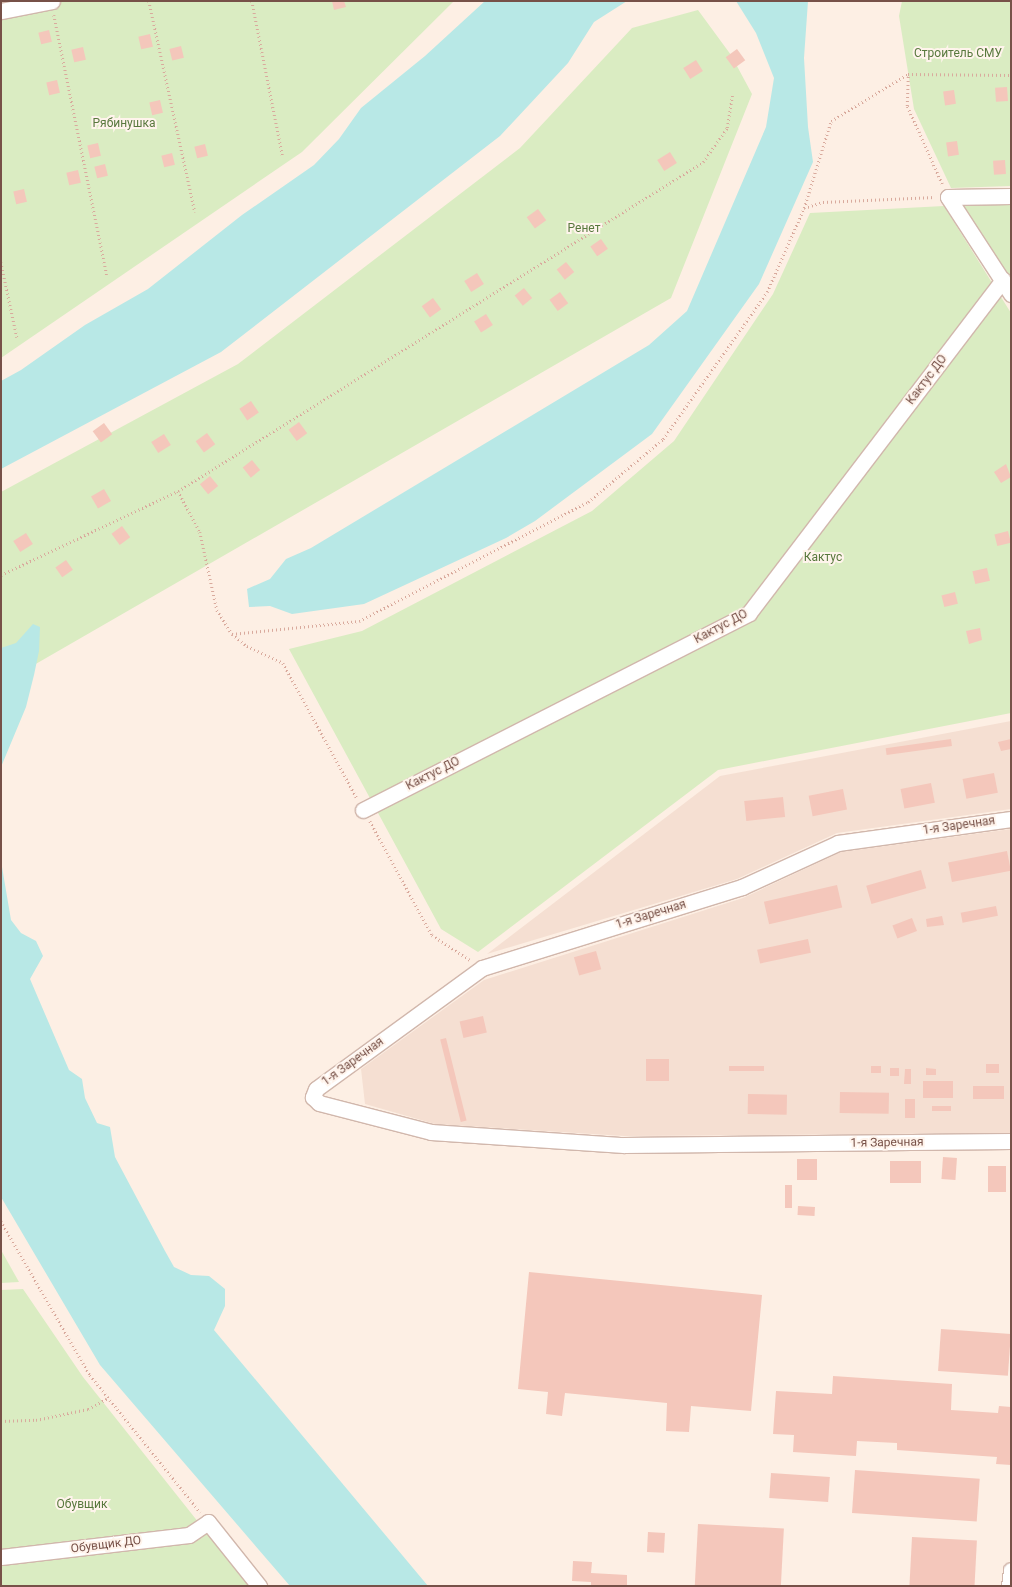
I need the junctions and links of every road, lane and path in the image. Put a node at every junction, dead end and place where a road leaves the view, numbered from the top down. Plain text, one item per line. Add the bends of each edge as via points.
1 (52, 1) edge
2 (149, 1) edge
3 (252, 1) edge
4 (1, 12) edge
5 (908, 74) junction
6 (1011, 75) edge
7 (732, 95) dead end
8 (283, 156) dead end
9 (1011, 196) edge
10 (948, 197) junction
11 (804, 208) junction
12 (195, 212) dead end
13 (1, 262) edge
14 (107, 275) dead end
15 (1003, 280) junction
16 (1011, 294) edge
17 (17, 337) dead end
18 (178, 491) junction
19 (1, 575) edge
20 (232, 634) junction
21 (363, 810) junction
22 (1011, 819) edge
23 (482, 968) junction
24 (1011, 1141) edge
25 (1, 1221) edge
26 (108, 1398) junction
27 (1, 1421) edge
28 (208, 1522) junction
29 (1, 1557) edge
30 (1011, 1570) edge
31 (259, 1586) edge
32 (1009, 1586) edge

1 - 4 street
1 - 14 path
2 - 12 path
3 - 8 path
5 - 6 path
5 - 10 path via 907,106
5 - 11 path via 830,121
7 - 18 path via 727,128 703,162
9 - 10 street
10 - 11 path via 823,202
10 - 15 street
11 - 20 path via 767,292 663,439 588,502 359,621
13 - 17 path
15 - 16 street
15 - 21 street, Кактус ДО via 749,613
18 - 19 path
18 - 20 path via 200,532 217,610
20 - 21 path via 247,646 283,663
21 - 23 path via 432,935
22 - 23 street, 1-я Заречная via 838,842 742,887
23 - 24 street, 1-я Заречная via 316,1089 313,1093 316,1102 431,1132 624,1145
25 - 26 path via 90,1375
26 - 27 path via 88,1409 43,1419
26 - 28 path
28 - 29 street, Обувщик ДО via 189,1535
28 - 31 street
30 - 32 street

